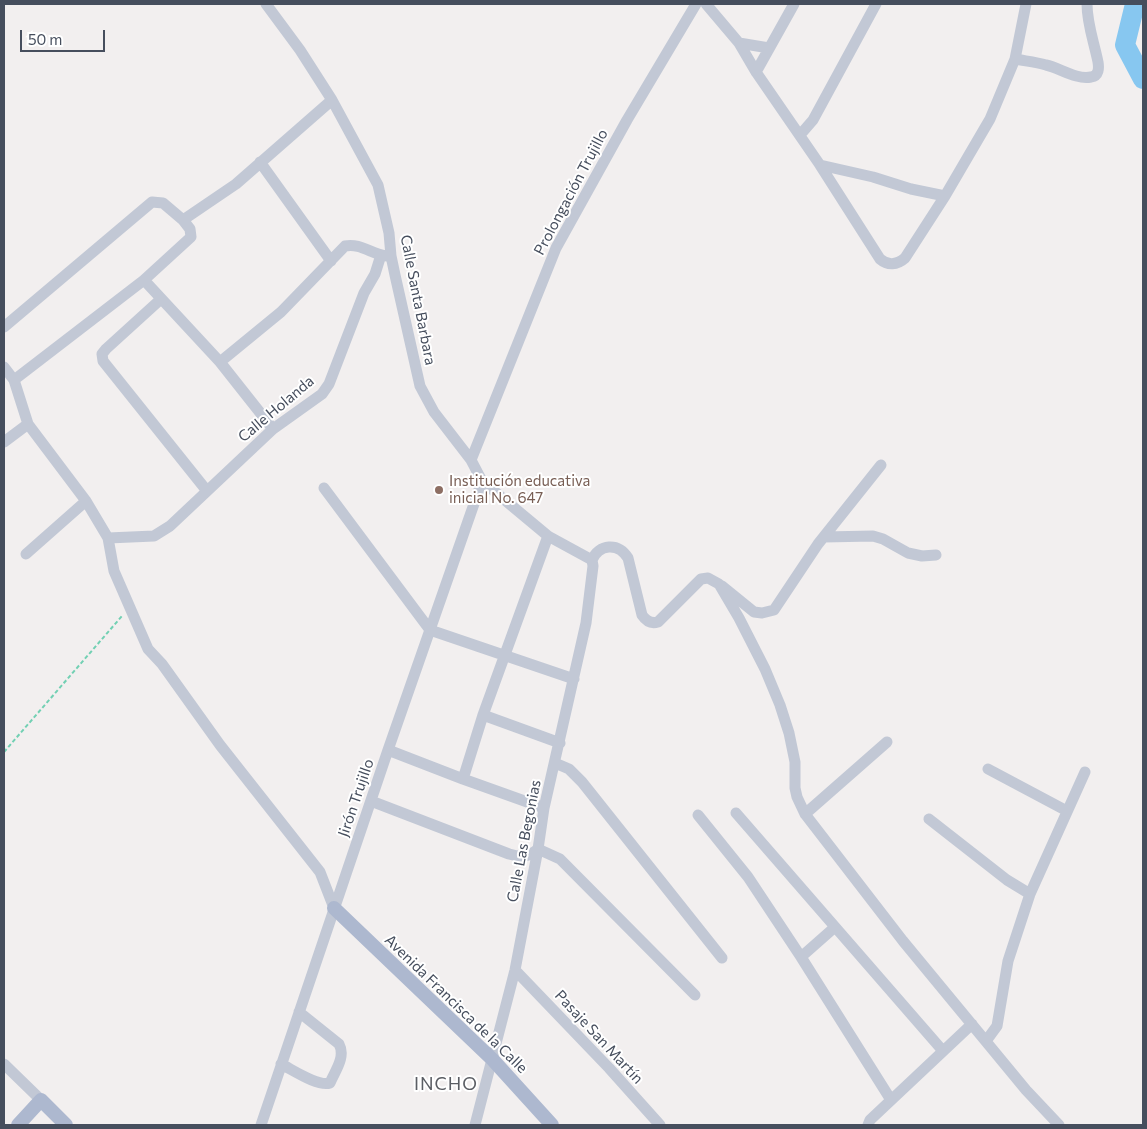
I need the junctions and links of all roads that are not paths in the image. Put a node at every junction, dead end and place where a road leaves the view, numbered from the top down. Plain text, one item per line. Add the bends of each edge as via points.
1 (266, 4) edge
2 (696, 4) edge
3 (706, 4) edge
4 (794, 4) edge
5 (876, 4) edge
6 (1026, 4) edge
7 (1087, 4) edge
8 (739, 43) junction
9 (769, 48) junction
10 (1015, 59) junction
11 (756, 72) junction
12 (332, 100) junction
13 (800, 135) junction
14 (260, 162) junction
15 (820, 165) junction
16 (945, 196) junction
17 (183, 220) junction
18 (386, 256) junction
19 (331, 261) junction
20 (375, 274) junction
21 (394, 275) junction
22 (144, 280) junction
23 (161, 299) junction
24 (4, 327) edge
25 (220, 362) junction
26 (4, 367) edge
27 (14, 380) junction
28 (28, 424) junction
29 (273, 428) junction
30 (4, 442) edge
31 (471, 460) junction
32 (881, 465) dead end
33 (482, 481) junction
34 (324, 488) dead end
35 (207, 491) junction
36 (86, 502) junction
37 (548, 536) junction
38 (824, 537) junction
39 (108, 538) junction
40 (26, 554) dead end
41 (936, 555) dead end
42 (592, 560) junction
43 (719, 584) junction
44 (430, 630) junction
45 (505, 655) junction
46 (574, 679) junction
47 (483, 715) junction
48 (887, 742) dead end
49 (560, 743) junction
50 (388, 750) junction
51 (555, 763) junction
52 (988, 769) dead end
53 (1085, 772) dead end
54 (463, 780) junction
55 (371, 801) junction
56 (544, 808) junction
57 (1067, 812) junction
58 (736, 813) dead end
59 (805, 814) junction
60 (698, 815) dead end
61 (929, 819) dead end
62 (538, 849) junction
63 (1030, 894) junction
64 (334, 908) junction
65 (836, 927) junction
66 (801, 956) junction
67 (722, 958) dead end
68 (516, 970) junction
69 (695, 994) dead end
70 (299, 1012) junction
71 (972, 1024) junction
72 (986, 1041) junction
73 (943, 1051) junction
74 (493, 1060) junction
75 (4, 1064) edge
76 (281, 1064) junction
77 (41, 1100) junction
78 (891, 1100) junction
79 (18, 1125) edge
80 (66, 1125) edge
81 (261, 1125) edge
82 (475, 1125) edge
83 (552, 1125) edge
84 (660, 1125) edge
85 (868, 1125) edge
86 (1059, 1125) edge

1 - 12 street, Calle Santa Barbara
2 - 31 street, Prolongación Trujillo via 556,248
3 - 8 street
4 - 9 street
5 - 13 street via 813,120
6 - 10 street
7 - 10 street via 1089,28 1098,62 1096,75 1092,78 1079,76 1048,65
8 - 9 street
8 - 11 street
9 - 11 street
10 - 16 street via 990,119
11 - 13 street
12 - 14 street
12 - 18 street, Calle Santa Barbara via 378,185 389,233
13 - 15 street
14 - 17 street via 236,184
14 - 19 street
15 - 16 street
15 - 16 street via 880,259 886,263 899,263 905,258
17 - 22 street via 190,229 191,237
17 - 24 street via 163,203 152,202
18 - 19 street via 353,245 345,246
18 - 20 street, Calle Holanda
18 - 21 street, Calle Santa Barbara
19 - 25 street via 281,312
20 - 21 street via 385,272
20 - 29 street, Calle Holanda via 364,293 329,384 322,394
21 - 31 street, Calle Santa Barbara via 420,386 434,412
22 - 23 street
22 - 27 street
23 - 25 street
23 - 35 street via 106,349 102,354 103,361
25 - 29 street
26 - 27 street
27 - 28 street
28 - 30 street
28 - 36 street
29 - 35 street, Calle Holanda
31 - 33 street, Calle Santa Barbara
32 - 38 street
33 - 37 street, Calle Santa Barbara
33 - 44 street, Jirón Trujillo
34 - 44 street
35 - 39 street, Calle Holanda via 170,526 154,536
36 - 39 street
36 - 40 street
37 - 42 street, Calle Santa Barbara
37 - 45 street
38 - 41 street via 873,536 908,553
38 - 43 street via 774,610 754,612
39 - 64 street via 114,570 148,649 320,872
42 - 43 street via 598,551 606,547 622,551 628,558 642,615 651,622 658,622 701,579 708,578
42 - 46 street, Calle Las Begonias via 586,623
43 - 59 street via 739,618 780,705 793,747 797,797
44 - 45 street
44 - 50 street, Jirón Trujillo
45 - 46 street
45 - 47 street
46 - 49 street, Calle Las Begonias
47 - 49 street
47 - 54 street
48 - 59 street
49 - 51 street, Calle Las Begonias
50 - 54 street
50 - 55 street, Jirón Trujillo
51 - 56 street, Calle Las Begonias
51 - 67 street via 569,769 582,782
52 - 57 street
53 - 57 street
54 - 56 street
55 - 62 street via 509,854 529,856
55 - 64 street, Jirón Trujillo
56 - 62 street, Calle Las Begonias
57 - 63 street
58 - 65 street
59 - 71 street
60 - 66 street via 748,877
61 - 63 street
62 - 68 street, Calle Las Begonias
62 - 69 street via 560,859
63 - 72 street via 1008,961 997,1026
64 - 70 street, Jirón Trujillo
64 - 74 main road, Avenida Francisca de la Calle
65 - 66 street
65 - 73 street
66 - 78 street
68 - 74 street, Calle Las Begonias
68 - 84 street, Pasaje San Martín
70 - 76 street, Jirón Trujillo
70 - 76 street via 339,1044 342,1056 330,1083 325,1085
71 - 72 street
71 - 73 street
72 - 86 street
73 - 78 street
74 - 82 street, Calle Las Begonias
74 - 83 main road, Avenida Francisca de la Calle
75 - 77 street
76 - 81 street, Jirón Trujillo
77 - 79 main road
77 - 80 main road
78 - 85 street

